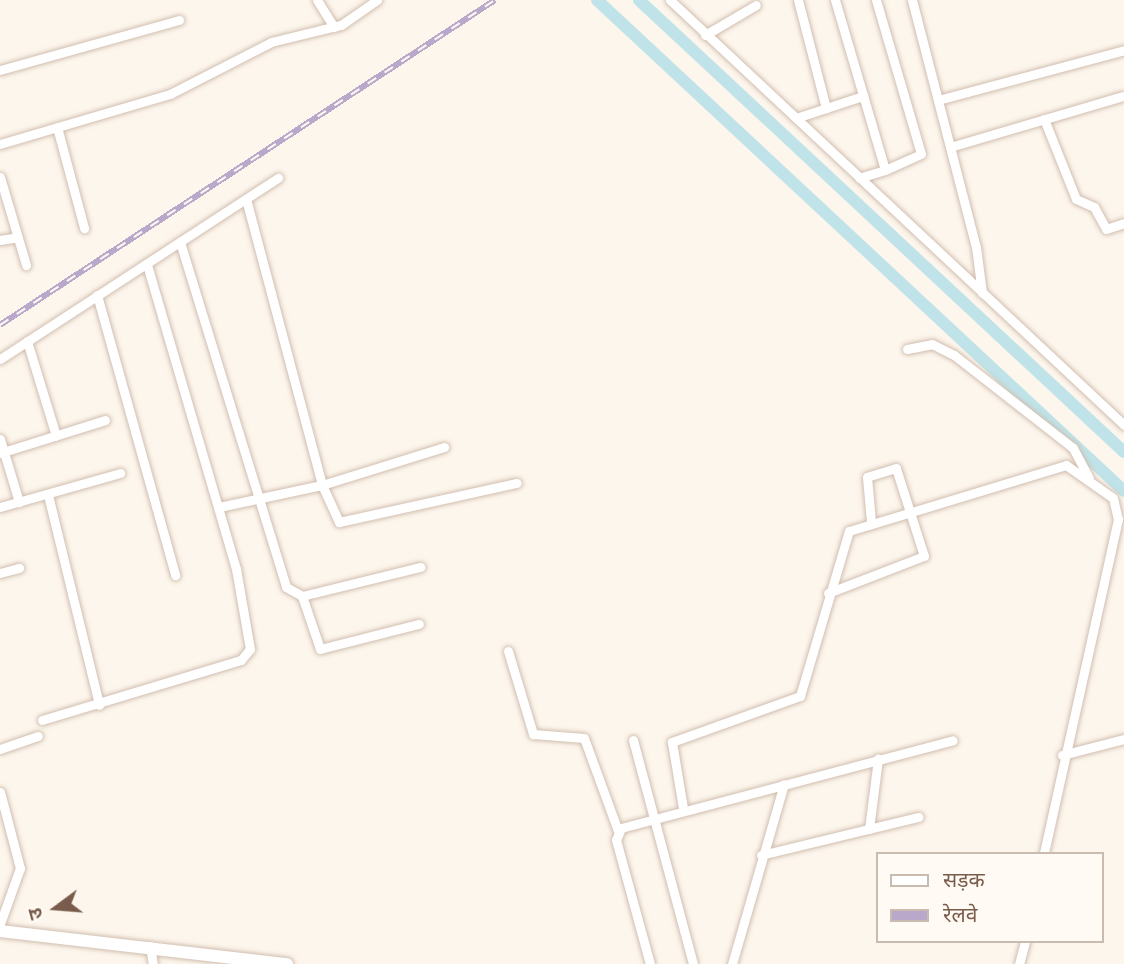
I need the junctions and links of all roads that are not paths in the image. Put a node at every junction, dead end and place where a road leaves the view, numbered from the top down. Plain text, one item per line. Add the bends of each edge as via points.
1 (317, 0) edge
2 (377, 0) edge
3 (670, 0) edge
4 (798, 0) edge
5 (835, 0) edge
6 (876, 0) edge
7 (912, 0) edge
8 (756, 5) dead end
9 (179, 20) dead end
10 (334, 27) junction
11 (705, 35) junction
12 (1124, 50) edge
13 (0, 70) edge
14 (863, 96) junction
15 (1123, 96) edge
16 (938, 100) junction
17 (826, 108) junction
18 (796, 118) junction
19 (1044, 119) junction
20 (57, 128) junction
21 (0, 145) edge
22 (950, 147) junction
23 (884, 170) junction
24 (0, 177) edge
25 (859, 177) junction
26 (278, 178) dead end
27 (246, 199) junction
28 (1124, 223) edge
29 (84, 228) dead end
30 (18, 237) junction
31 (0, 240) edge
32 (180, 242) junction
33 (147, 264) junction
34 (26, 265) dead end
35 (982, 293) junction
36 (97, 295) junction
37 (27, 341) junction
38 (907, 349) dead end
39 (0, 359) edge
40 (105, 420) dead end
41 (1124, 425) edge
42 (55, 436) junction
43 (0, 439) edge
44 (444, 447) dead end
45 (2, 452) edge
46 (121, 473) dead end
47 (1089, 478) junction
48 (517, 483) dead end
49 (322, 485) junction
50 (48, 495) junction
51 (257, 498) junction
52 (19, 502) junction
53 (0, 507) edge
54 (219, 507) junction
55 (914, 513) junction
56 (871, 523) junction
57 (420, 567) dead end
58 (19, 568) dead end
59 (0, 573) edge
60 (176, 575) dead end
61 (828, 593) junction
62 (302, 597) junction
63 (419, 624) dead end
64 (508, 651) dead end
65 (99, 705) junction
66 (42, 720) dead end
67 (38, 736) dead end
68 (1124, 739) edge
69 (633, 740) dead end
70 (953, 740) dead end
71 (0, 749) edge
72 (1062, 755) junction
73 (878, 759) junction
74 (784, 784) junction
75 (0, 792) edge
76 (683, 808) junction
77 (658, 816) junction
78 (918, 817) dead end
79 (869, 829) junction
80 (618, 831) junction
81 (1044, 852) edge
82 (761, 855) junction
83 (0, 924) edge
84 (0, 931) edge
85 (1025, 943) edge
86 (150, 946) junction
87 (153, 964) edge
88 (287, 964) edge
89 (650, 964) edge
90 (694, 964) edge
91 (732, 964) edge
92 (1020, 964) edge

1 - 10 street
2 - 10 street
3 - 11 street
4 - 17 street
5 - 14 street
6 - 23 street via 921,154
7 - 16 street
8 - 11 street
9 - 13 street
10 - 20 street via 271,42 170,93
11 - 18 street
12 - 16 street
14 - 17 street
14 - 23 street
15 - 19 street
16 - 22 street
17 - 18 street
18 - 25 street
19 - 22 street
19 - 28 street via 1076,199 1094,207 1106,229
20 - 21 street
20 - 29 street
22 - 35 street
23 - 25 street
24 - 30 street
25 - 35 street
26 - 27 street
27 - 32 street
27 - 49 street
30 - 31 street
30 - 34 street
32 - 33 street
32 - 51 street
33 - 36 street
33 - 54 street
35 - 41 street
36 - 37 street
36 - 60 street
37 - 39 street
37 - 42 street
38 - 47 street via 932,344 954,355 1073,448
40 - 42 street
42 - 45 street
43 - 45 street
44 - 49 street
45 - 52 street
46 - 50 street
47 - 55 street via 1066,465
47 - 72 street via 1112,498 1118,519
48 - 49 street via 352,524 334,516
49 - 51 street
50 - 52 street
50 - 65 street
51 - 54 street
51 - 62 street via 278,573
52 - 53 street
54 - 65 street via 250,625 247,654
55 - 56 street
55 - 56 street via 905,482 893,467 867,477
55 - 61 street via 921,560
56 - 61 street via 849,531
57 - 62 street
58 - 59 street
61 - 76 street via 800,696 672,742
62 - 63 street via 320,649
64 - 80 street via 533,734 584,738
65 - 66 street
67 - 71 street
68 - 72 street
69 - 77 street
70 - 73 street
72 - 81 street
73 - 74 street
73 - 79 street
74 - 76 street
74 - 82 street
75 - 83 street via 20,868
76 - 77 street
77 - 80 street
77 - 90 street
78 - 79 street
79 - 82 street
80 - 89 street
82 - 91 street
84 - 86 street
85 - 92 street
86 - 87 street
86 - 88 street

